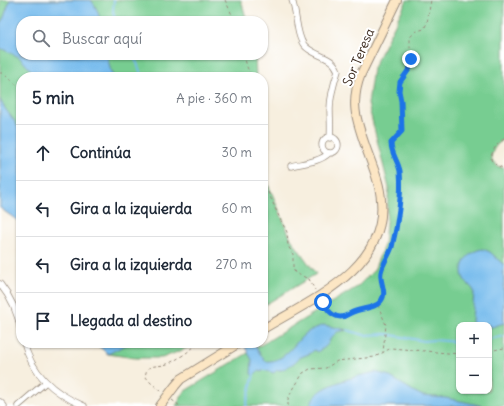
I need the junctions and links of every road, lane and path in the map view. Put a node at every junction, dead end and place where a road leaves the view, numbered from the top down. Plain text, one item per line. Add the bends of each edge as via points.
1 (225, 0) edge
2 (292, 0) edge
3 (397, 0) edge
4 (431, 0) edge
5 (233, 16) edge
6 (245, 60) edge
7 (250, 72) edge
8 (0, 73) edge
9 (16, 85) edge
10 (330, 138) junction
11 (504, 139) edge
12 (329, 153) junction
13 (291, 166) dead end
14 (504, 168) edge
15 (268, 192) edge
16 (0, 284) edge
17 (315, 290) dead end
18 (323, 302) dead end
19 (378, 305) junction
20 (16, 309) edge
21 (268, 326) edge
22 (26, 348) edge
23 (193, 348) edge
24 (231, 348) edge
25 (504, 348) edge
26 (492, 350) edge
27 (383, 352) junction
28 (456, 354) edge
29 (46, 382) junction
30 (162, 392) dead end
31 (171, 399) dead end
32 (0, 402) edge
33 (4, 406) edge
34 (18, 406) edge
35 (84, 406) edge
36 (160, 406) edge
37 (180, 406) edge
38 (288, 406) edge

1 - 5 path
2 - 10 street via 304,44 337,66 330,107
3 - 21 street, Sor Teresa via 361,74 354,99 357,120 377,178 382,202 379,226 373,244 362,261 344,278
4 - 19 path via 424,29 410,37 410,68 400,82 402,131 391,143 391,150 400,170 401,196 392,248 381,272 380,282 384,294
6 - 7 path
8 - 9 path via 4,73
10 - 12 street via 324,140 322,145
10 - 12 street via 335,140 337,146 335,151
11 - 14 path via 492,152 491,160
12 - 13 street via 318,159
15 - 17 path via 287,232 288,246 293,254 293,268 295,272 309,279
16 - 20 street
18 - 19 path via 332,315 339,317 346,316 354,310
19 - 27 path via 386,320
22 - 29 street via 33,365
23 - 30 path via 166,365 153,365 146,369 145,376
24 - 36 street via 181,379
25 - 26 path
27 - 28 path via 391,348
27 - 38 path via 375,357 337,361 326,368 303,372 288,399
29 - 34 street
29 - 35 street via 64,396
31 - 37 path
32 - 33 street

